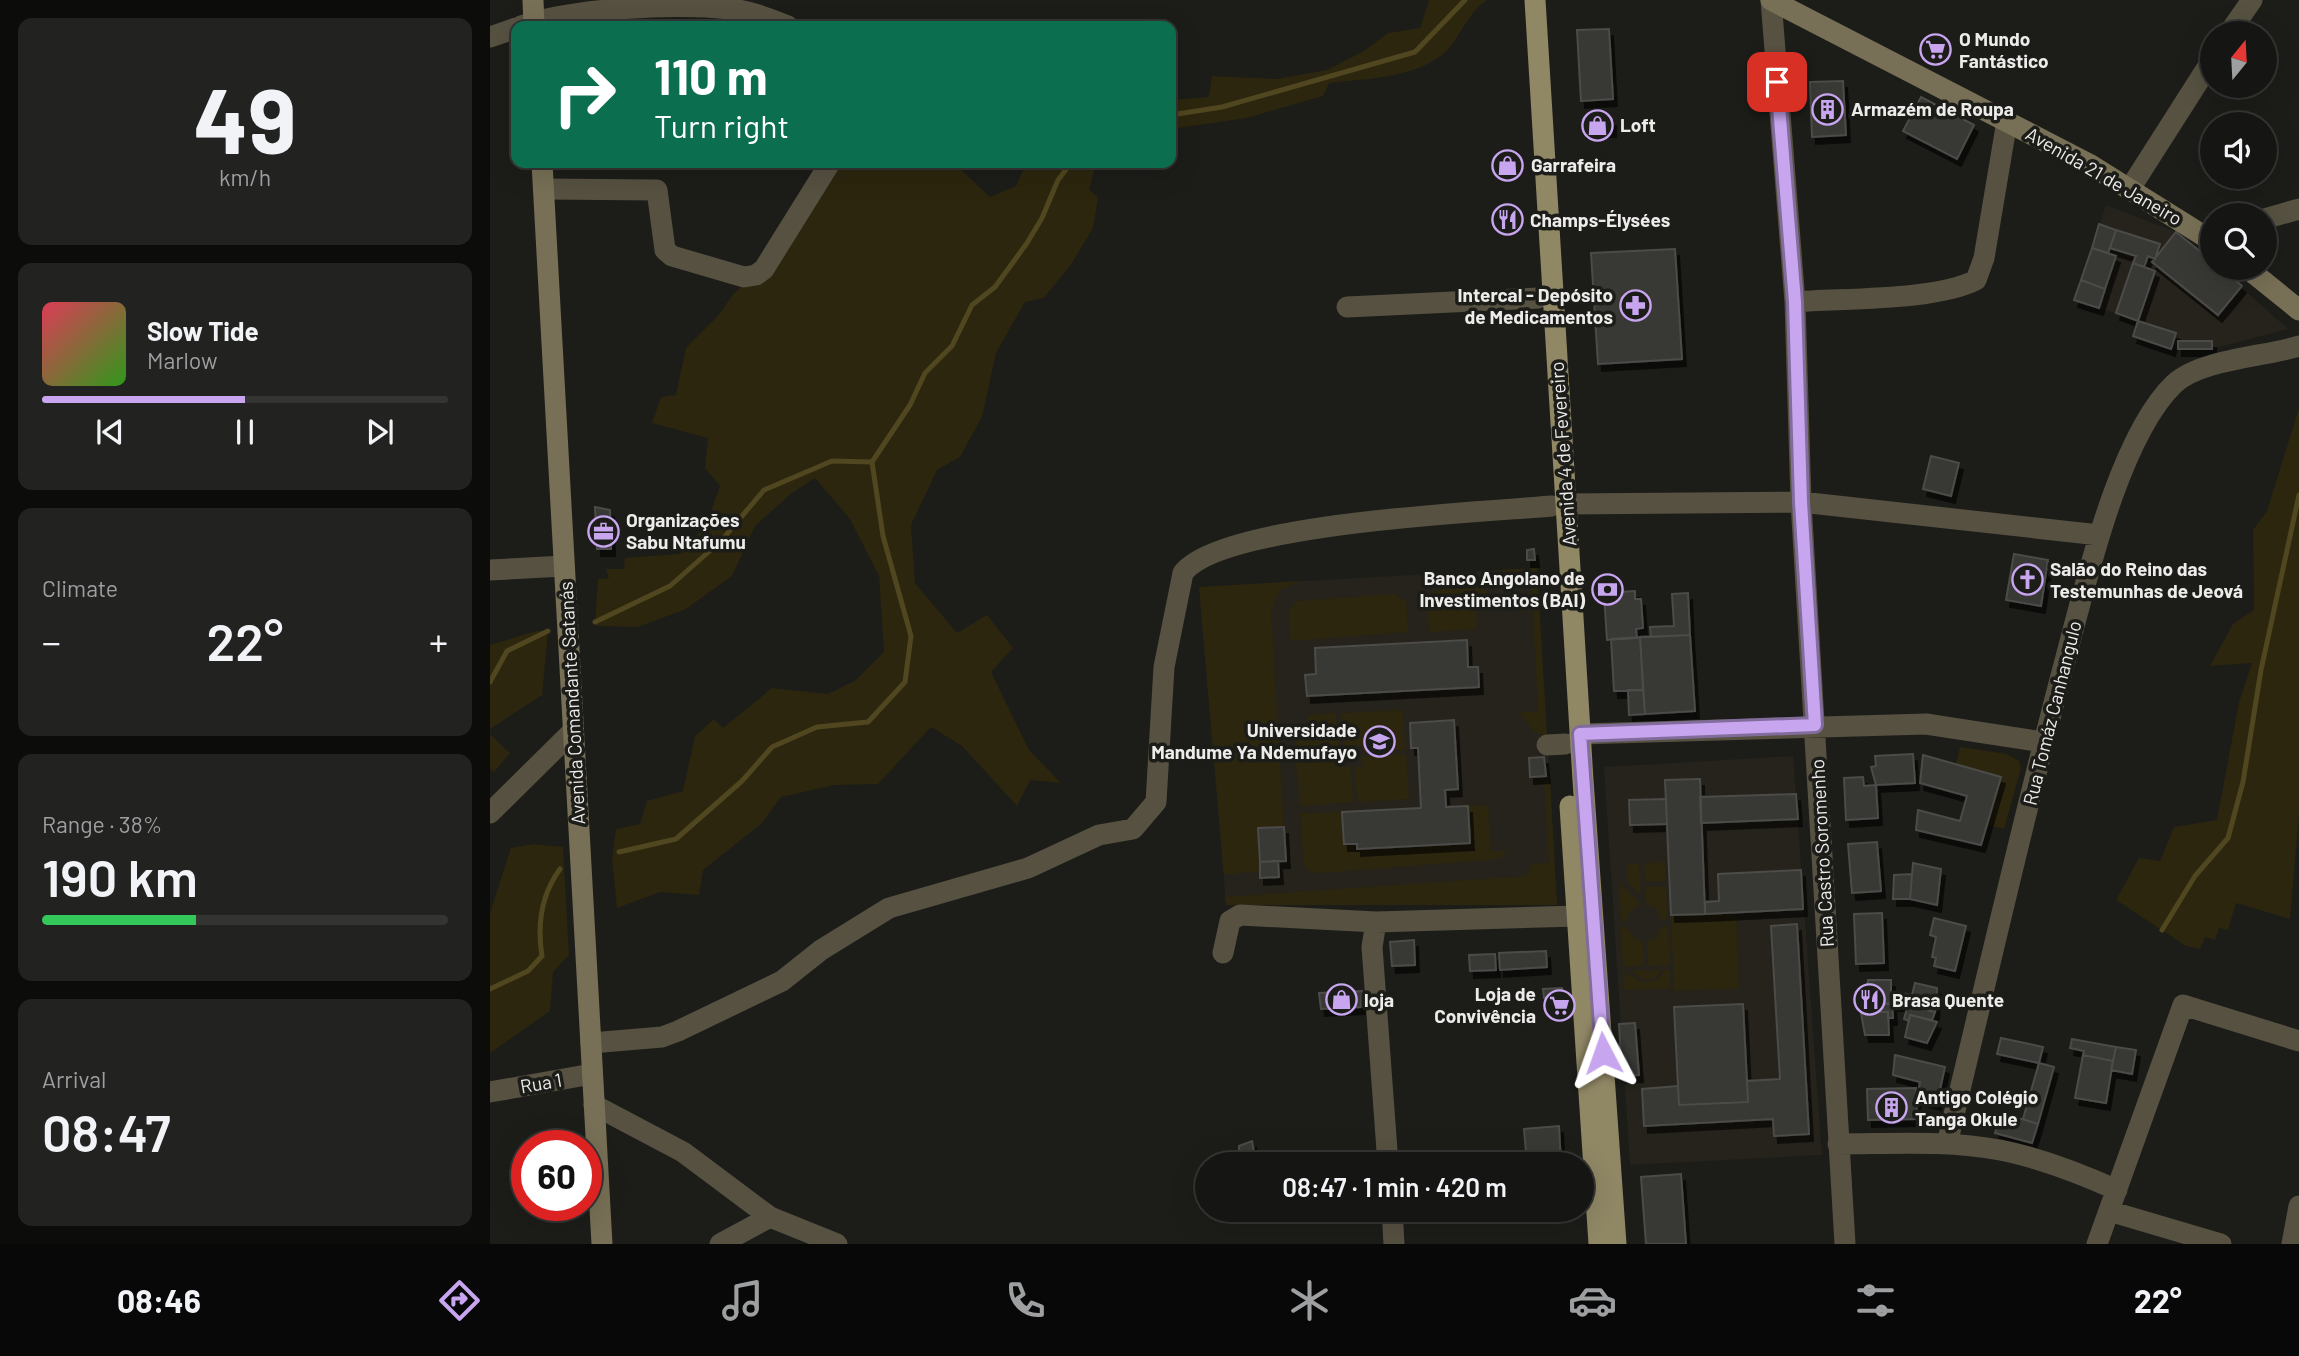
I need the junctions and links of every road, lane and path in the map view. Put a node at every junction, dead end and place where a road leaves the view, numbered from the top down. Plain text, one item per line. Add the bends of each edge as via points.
1 (533, 0) edge
2 (1521, 0) edge
3 (1535, 0) edge
4 (1771, 0) edge
5 (2252, 0) edge
6 (527, 21) edge
7 (551, 21) edge
8 (772, 21) edge
9 (2237, 21) edge
10 (511, 31) edge
11 (490, 37) edge
12 (2200, 79) edge
13 (2007, 121) junction
14 (542, 168) edge
15 (827, 168) edge
16 (2131, 187) junction
17 (544, 189) junction
18 (2299, 209) edge
19 (2277, 215) edge
20 (2200, 233) edge
21 (2262, 280) edge
22 (1539, 298) junction
23 (1795, 302) junction
24 (1347, 307) dead end
25 (2299, 310) edge
26 (2299, 346) edge
27 (1801, 502) junction
28 (1559, 505) junction
29 (2099, 535) junction
30 (564, 566) junction
31 (490, 570) edge
32 (1815, 725) junction
33 (573, 731) junction
34 (1565, 741) junction
35 (2043, 743) junction
36 (490, 813) edge
37 (1578, 916) junction
38 (1376, 922) junction
39 (1223, 953) dead end
40 (2299, 1041) edge
41 (591, 1044) junction
42 (592, 1074) junction
43 (490, 1092) edge
44 (594, 1105) junction
45 (1838, 1144) junction
46 (1947, 1144) junction
47 (1387, 1152) edge
48 (2117, 1190) junction
49 (2299, 1206) edge
50 (2109, 1211) junction
51 (770, 1217) junction
52 (1393, 1222) edge
53 (602, 1244) edge
54 (720, 1244) edge
55 (837, 1244) edge
56 (1394, 1244) edge
57 (1599, 1244) edge
58 (1616, 1244) edge
59 (1845, 1244) edge
60 (2097, 1244) edge
61 (2221, 1244) edge
62 (2292, 1244) edge

1 - 6 street
2 - 22 main road, Avenida 4 de Fevereiro
3 - 28 main road, Avenida 4 de Fevereiro
4 - 13 street, Avenida 21 de Janeiro
4 - 23 street, Rua Castro Soromenho
5 - 9 street
7 - 8 street via 601,11 694,8 733,9
10 - 11 street
12 - 16 street
13 - 16 street, Avenida 21 de Janeiro
13 - 23 street via 1984,258 1976,280 1915,293
14 - 17 street, Avenida Comandante Satanás
15 - 17 street via 764,269 744,277 665,250 657,190
16 - 20 street, Avenida 21 de Janeiro
17 - 30 street, Avenida Comandante Satanás
18 - 19 street
21 - 25 street
22 - 24 street
22 - 28 main road, Avenida 4 de Fevereiro
23 - 27 street, Rua Castro Soromenho
26 - 29 street, Rua Tomáz Canhangulo via 2200,370 2177,381 2158,401 2140,432
27 - 28 street
27 - 29 street
27 - 32 street, Rua Castro Soromenho
28 - 34 main road, Avenida 4 de Fevereiro
28 - 41 street via 1294,532 1239,543 1192,564 1183,573 1164,667 1156,803 1133,829 1099,835 1028,868 889,908 821,950 782,981 678,1031 662,1037
29 - 35 street, Rua Tomáz Canhangulo
30 - 31 street
30 - 33 street, Avenida Comandante Satanás
32 - 34 street
32 - 35 street via 1926,724
32 - 45 street, Rua Castro Soromenho
33 - 36 street
33 - 41 street, Avenida Comandante Satanás
34 - 37 main road, Avenida 4 de Fevereiro
34 - 58 main road, Avenida 4 de Fevereiro
35 - 46 street, Rua Tomáz Canhangulo
37 - 38 street
37 - 57 main road, Avenida 4 de Fevereiro
38 - 39 street via 1240,915 1230,921
38 - 47 street via 1372,947
40 - 48 street via 2183,1005
41 - 42 street, Avenida Comandante Satanás
42 - 43 street, Rua 1
42 - 44 street, Avenida Comandante Satanás
44 - 51 street via 683,1152
44 - 53 street, Avenida Comandante Satanás
45 - 46 street
45 - 59 street, Rua Castro Soromenho
46 - 48 street via 1999,1150 2065,1167
48 - 50 street
49 - 62 street
50 - 60 street
50 - 61 street
51 - 54 street
51 - 55 street
52 - 56 street

